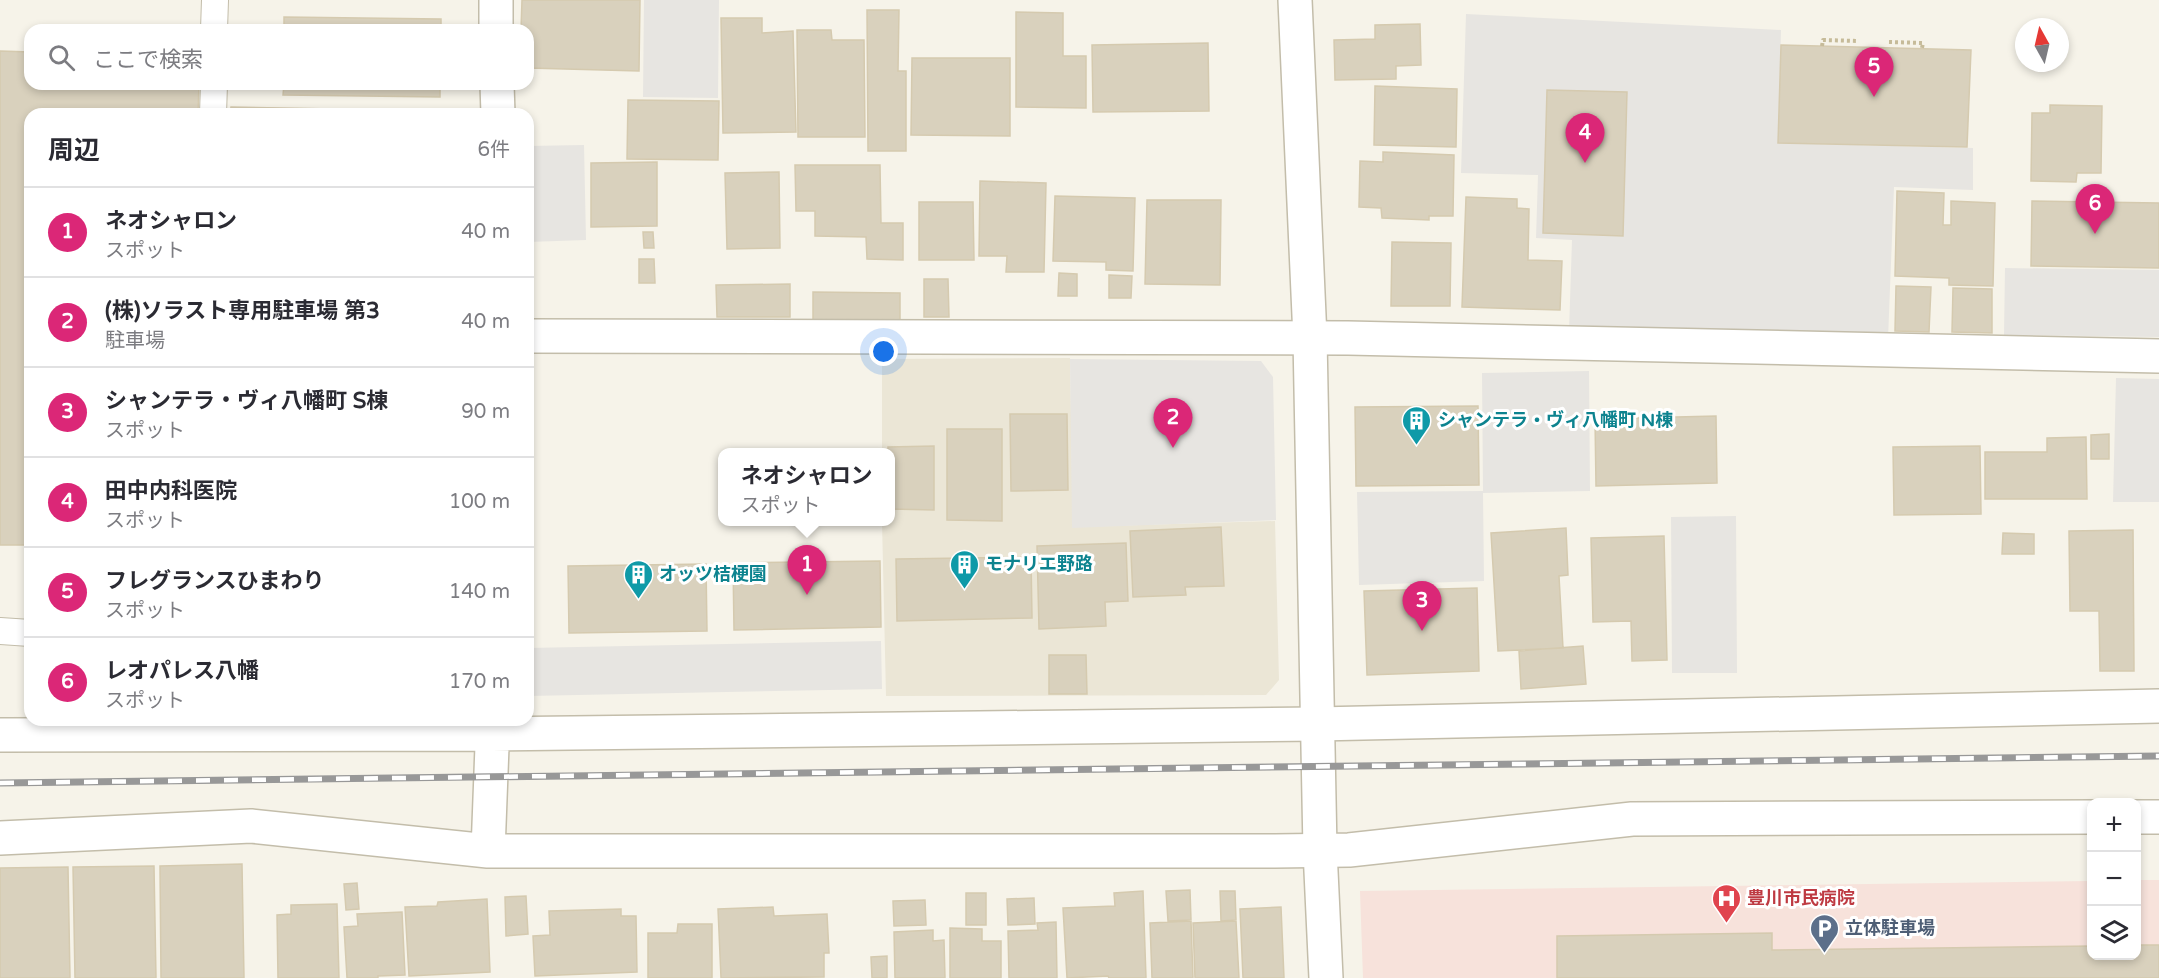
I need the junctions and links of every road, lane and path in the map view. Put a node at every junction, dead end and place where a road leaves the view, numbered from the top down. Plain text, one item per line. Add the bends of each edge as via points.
1 (215, 0) edge
2 (496, 0) edge
3 (1295, 0) edge
4 (214, 24) edge
5 (496, 24) edge
6 (1858, 41) dead end
7 (1890, 42) dead end
8 (1822, 46) dead end
9 (1922, 48) dead end
10 (213, 90) edge
11 (497, 90) edge
12 (213, 108) edge
13 (498, 108) edge
14 (534, 336) edge
15 (1310, 338) junction
16 (2159, 356) edge
17 (0, 631) edge
18 (24, 633) edge
19 (2159, 706) edge
20 (1317, 724) junction
21 (492, 727) edge
22 (0, 735) edge
23 (2087, 817) edge
24 (2141, 817) edge
25 (2159, 817) edge
26 (0, 838) edge
27 (1320, 850) junction
28 (488, 851) junction
29 (1326, 978) edge

1 - 4 lane
2 - 5 street
3 - 15 street
6 - 8 path via 1823,40
7 - 9 path via 1923,43
10 - 12 lane
11 - 13 street
14 - 15 street
15 - 16 street
15 - 20 street
17 - 18 lane
19 - 20 street
20 - 21 street
20 - 27 street
21 - 22 street
21 - 28 street
23 - 27 street via 1632,819
24 - 25 street
26 - 28 street via 251,826
27 - 28 street
27 - 29 street

